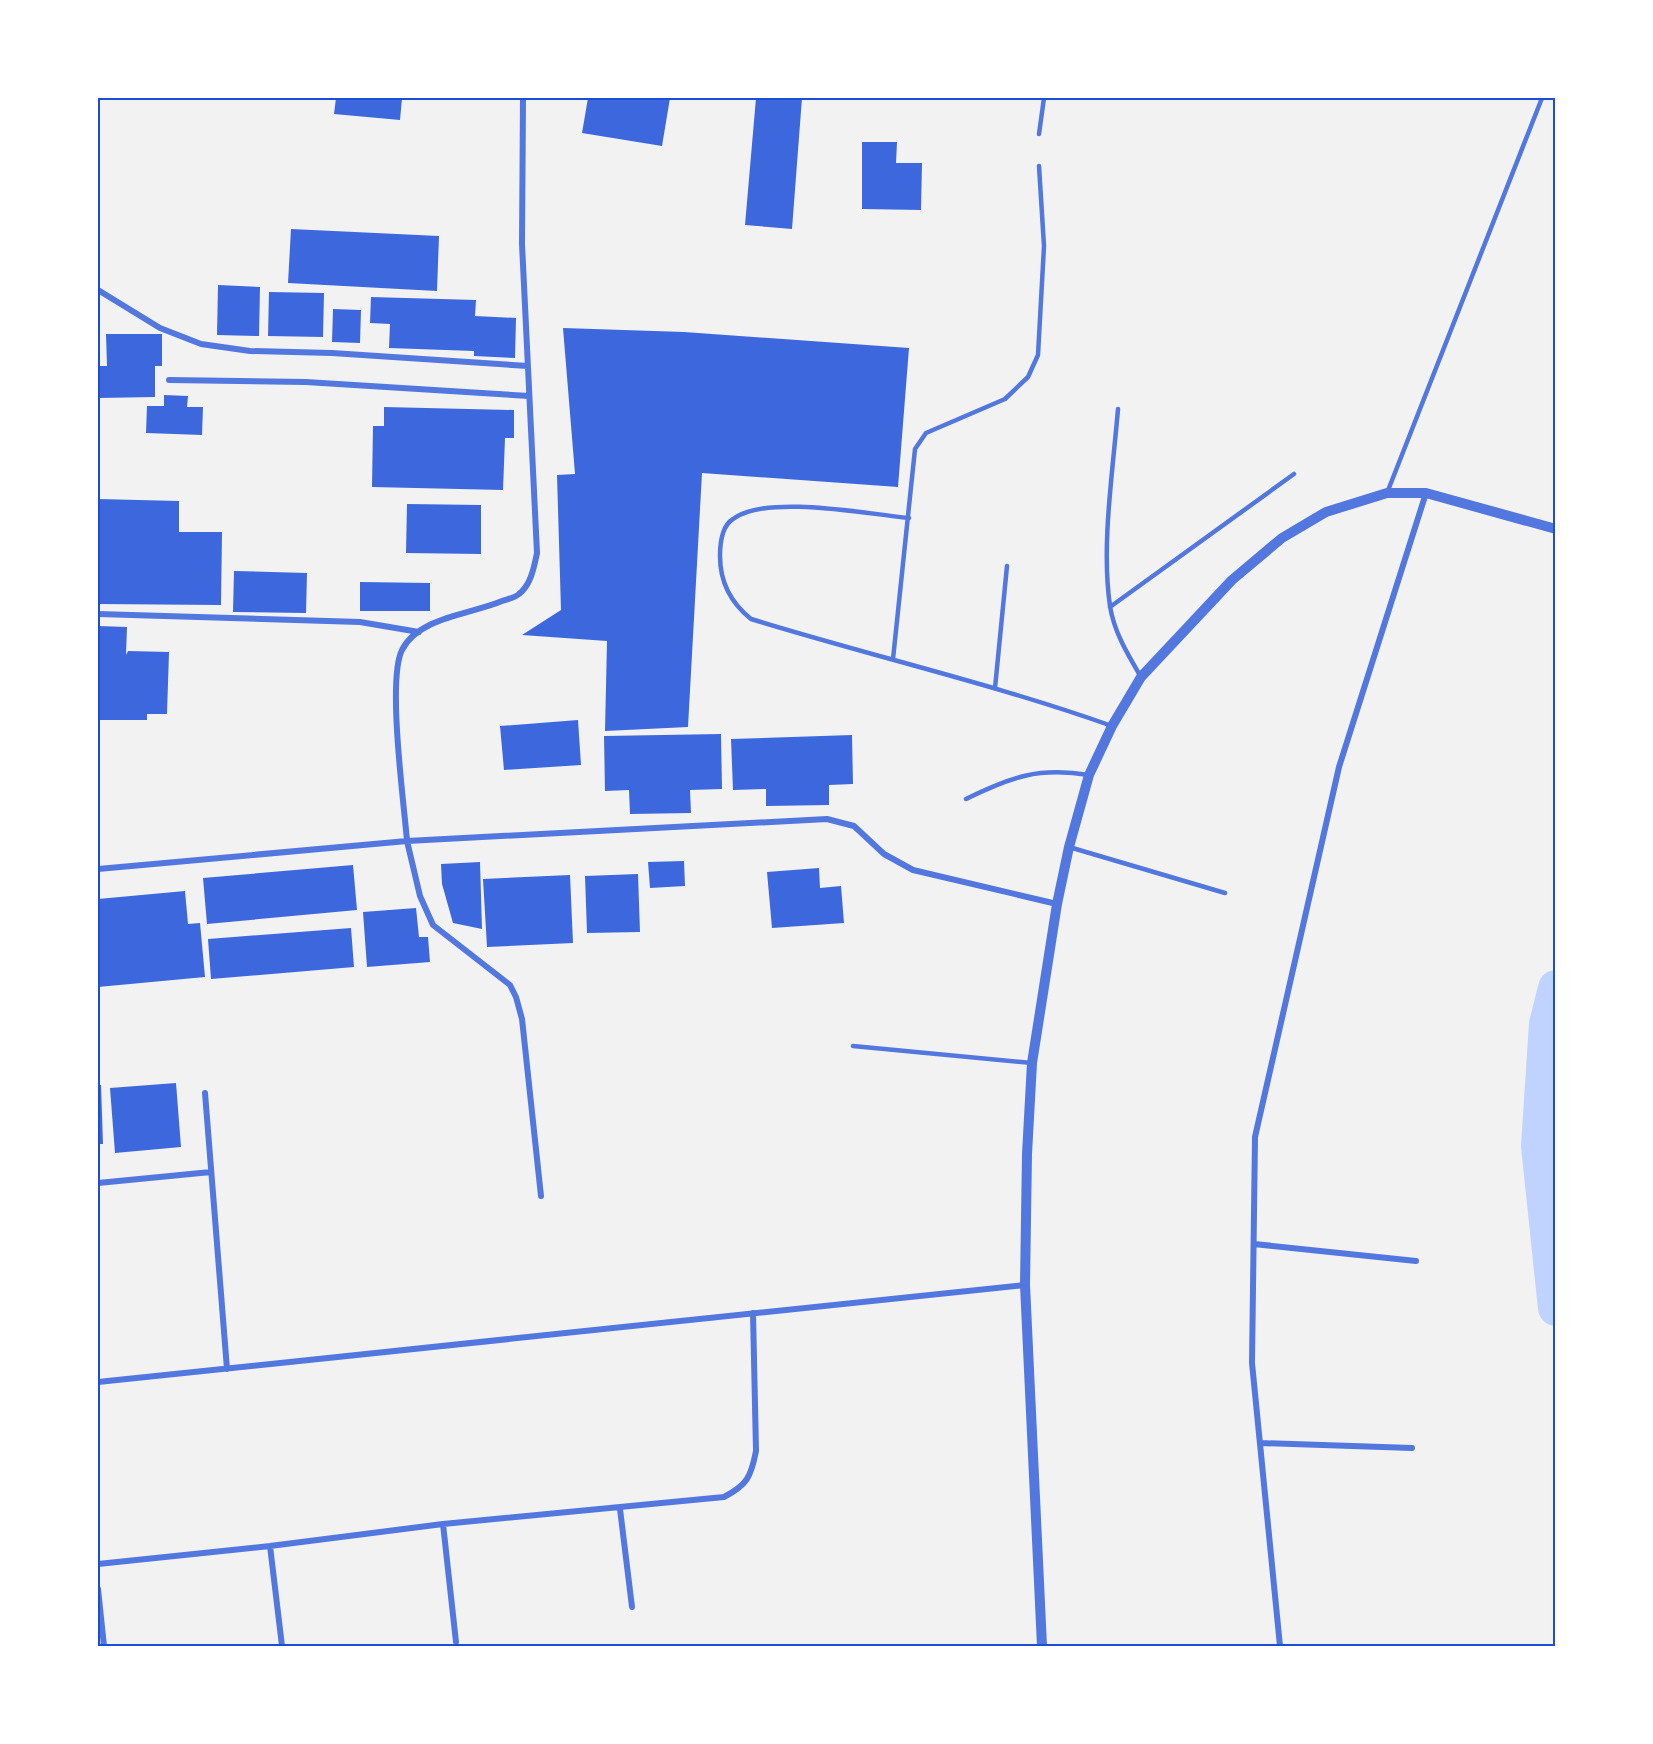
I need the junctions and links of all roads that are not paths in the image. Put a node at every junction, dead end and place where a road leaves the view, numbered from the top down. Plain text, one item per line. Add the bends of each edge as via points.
1 (523, 98) edge
2 (1044, 98) edge
3 (1542, 98) edge
4 (1039, 134) dead end
5 (1039, 166) dead end
6 (98, 290) edge
7 (528, 366) junction
8 (169, 380) dead end
9 (529, 396) junction
10 (1118, 409) dead end
11 (1294, 474) dead end
12 (1387, 493) junction
13 (1426, 493) junction
14 (909, 518) junction
15 (1556, 530) edge
16 (1007, 566) dead end
17 (1110, 607) junction
18 (98, 614) edge
19 (419, 632) junction
20 (893, 659) junction
21 (1141, 677) junction
22 (995, 688) junction
23 (1112, 726) junction
24 (1089, 775) junction
25 (966, 800) dead end
26 (407, 841) junction
27 (1068, 847) junction
28 (98, 869) edge
29 (1225, 893) dead end
30 (1057, 904) junction
31 (853, 1046) dead end
32 (1032, 1063) junction
33 (205, 1092) dead end
34 (211, 1172) junction
35 (98, 1183) edge
36 (541, 1196) dead end
37 (1254, 1244) junction
38 (1416, 1261) dead end
39 (1025, 1285) junction
40 (753, 1313) junction
41 (227, 1369) junction
42 (98, 1382) edge
43 (1260, 1443) junction
44 (1412, 1448) dead end
45 (620, 1509) junction
46 (443, 1524) junction
47 (270, 1546) junction
48 (98, 1564) edge
49 (98, 1589) edge
50 (632, 1607) dead end
51 (456, 1642) dead end
52 (104, 1647) edge
53 (282, 1647) edge
54 (1042, 1647) edge
55 (1280, 1647) edge

1 - 7 street via 522,244
2 - 4 lane
3 - 12 lane
5 - 14 lane via 1044,246 1038,355 1028,377 1005,399 926,433 915,449
6 - 7 street via 160,328 201,344 250,351
7 - 9 street
8 - 9 street via 306,382
9 - 19 street via 537,553 532,576 519,594 439,621
10 - 17 lane via 1108,536
11 - 17 lane
12 - 13 street
12 - 21 street via 1326,512 1282,538 1232,580
13 - 15 street
13 - 37 street via 1339,767 1329,810 1255,1137
14 - 20 lane
14 - 20 lane via 803,506 755,510 732,519 722,535 724,585 735,606 751,619
16 - 22 lane
17 - 21 lane via 1122,645
18 - 19 street via 360,622
19 - 26 street via 402,650 396,672
20 - 22 lane
21 - 23 street
22 - 23 lane
23 - 24 street
24 - 25 lane via 1034,772 1001,782
24 - 27 street
26 - 28 street
26 - 30 street via 827,819 854,826 885,854 913,870
26 - 36 street via 420,896 433,925 510,985 516,997 522,1019
27 - 29 lane
27 - 30 street
30 - 32 street
31 - 32 lane
32 - 39 street
33 - 34 street
34 - 35 street
34 - 41 street
37 - 38 street
37 - 43 street via 1252,1363
39 - 40 street
39 - 54 street
40 - 41 street
40 - 45 street via 756,1451 752,1473 741,1488 724,1497
41 - 42 street
43 - 44 street
43 - 55 street
45 - 46 street
45 - 50 street
46 - 47 street
46 - 51 street
47 - 48 street
47 - 53 street
49 - 52 street

